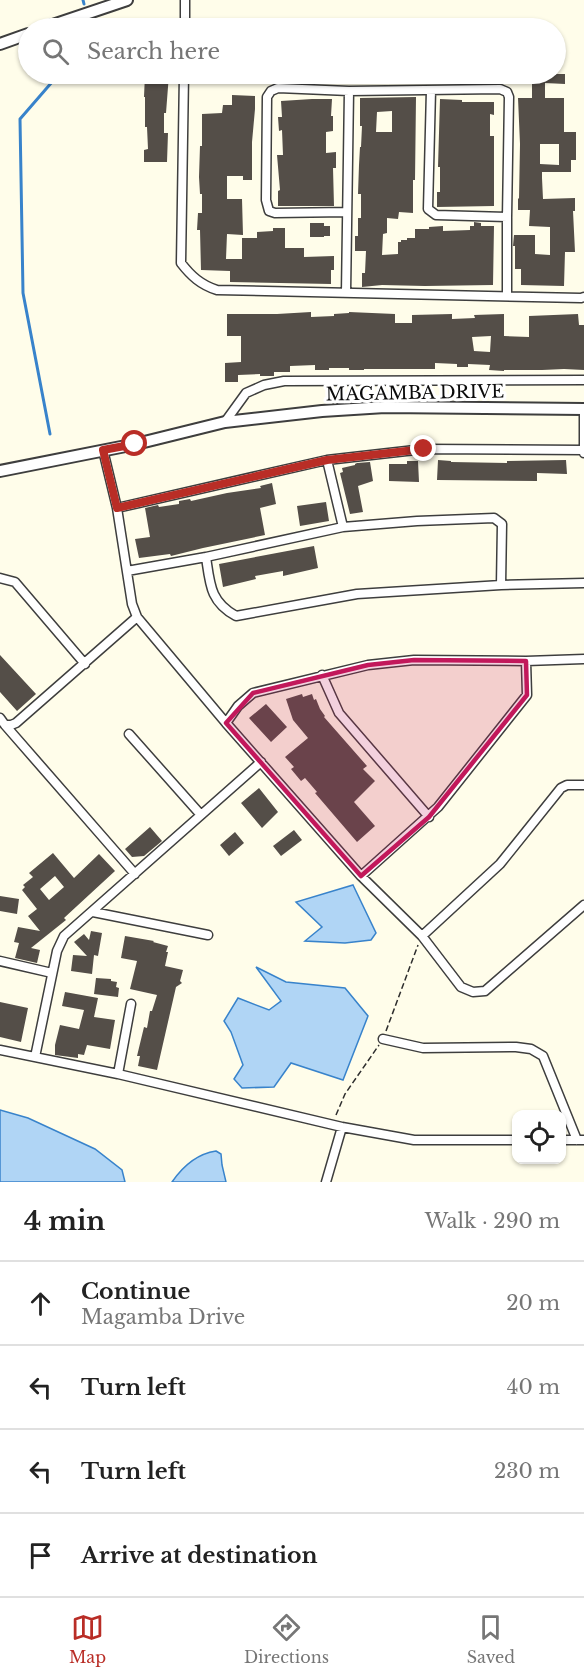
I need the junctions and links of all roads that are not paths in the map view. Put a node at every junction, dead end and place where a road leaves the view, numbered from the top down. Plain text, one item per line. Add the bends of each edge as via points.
1 (127, 0) edge
2 (185, 0) edge
3 (74, 18) edge
4 (185, 18) edge
5 (18, 38) edge
6 (0, 44) edge
7 (184, 84) edge
8 (431, 90) junction
9 (349, 91) junction
10 (347, 212) junction
11 (507, 217) junction
12 (346, 293) junction
13 (507, 297) junction
14 (584, 297) edge
15 (584, 380) edge
16 (584, 409) edge
17 (225, 422) junction
18 (103, 450) junction
19 (584, 452) edge
20 (327, 460) junction
21 (0, 471) edge
22 (117, 508) junction
23 (343, 527) junction
24 (206, 557) junction
25 (127, 571) junction
26 (0, 578) edge
27 (584, 584) edge
28 (501, 585) junction
29 (137, 618) junction
30 (584, 659) edge
31 (526, 661) junction
32 (85, 664) junction
33 (322, 675) junction
34 (3, 722) edge
35 (226, 723) junction
36 (129, 734) dead end
37 (261, 762) junction
38 (584, 785) edge
39 (201, 815) junction
40 (429, 817) junction
41 (135, 874) junction
42 (361, 876) junction
43 (584, 905) edge
44 (93, 912) junction
45 (208, 935) dead end
46 (422, 936) junction
47 (0, 961) edge
48 (52, 973) junction
49 (131, 1004) dead end
50 (383, 1039) dead end
51 (0, 1050) edge
52 (34, 1057) junction
53 (118, 1074) junction
54 (342, 1127) junction
55 (512, 1140) edge
56 (581, 1140) edge
57 (326, 1182) edge

1 - 3 street
2 - 4 street
5 - 6 street
7 - 12 street via 181,262 189,273 206,287 217,290
8 - 9 street
8 - 11 street via 428,209 436,215
8 - 11 street via 507,92
9 - 10 street
9 - 10 street via 278,88 267,97 269,211
10 - 12 street
11 - 13 street
12 - 13 street
13 - 14 street
15 - 17 street via 284,381 246,393
16 - 17 street, MAGAMBA DRIVE via 385,407
16 - 19 street
17 - 18 street, MAGAMBA DRIVE
18 - 21 street, MAGAMBA DRIVE
18 - 22 street
19 - 20 street via 424,449
20 - 22 street
20 - 23 street
22 - 25 street
23 - 24 street
23 - 28 street via 497,519 502,524
24 - 25 street
24 - 28 street via 211,591 223,607 237,616 357,594
25 - 29 street
26 - 32 street via 15,582
27 - 28 street
29 - 32 street
29 - 35 street
30 - 31 street
31 - 33 street via 414,660
31 - 40 street via 527,695
32 - 34 street via 16,723
33 - 35 street via 253,693
33 - 40 street via 339,713
34 - 41 street
35 - 37 street
36 - 39 street
37 - 39 street
37 - 42 street
38 - 46 street via 561,788 500,864
39 - 41 street
40 - 42 street
41 - 44 street
42 - 46 street
43 - 46 street via 484,991 461,987
44 - 45 street
44 - 48 street via 64,936
47 - 48 street
48 - 52 street
49 - 53 street
50 - 56 street via 423,1048 516,1047 543,1056
51 - 52 street
52 - 53 street
53 - 54 street
54 - 55 street via 414,1140
54 - 57 street

